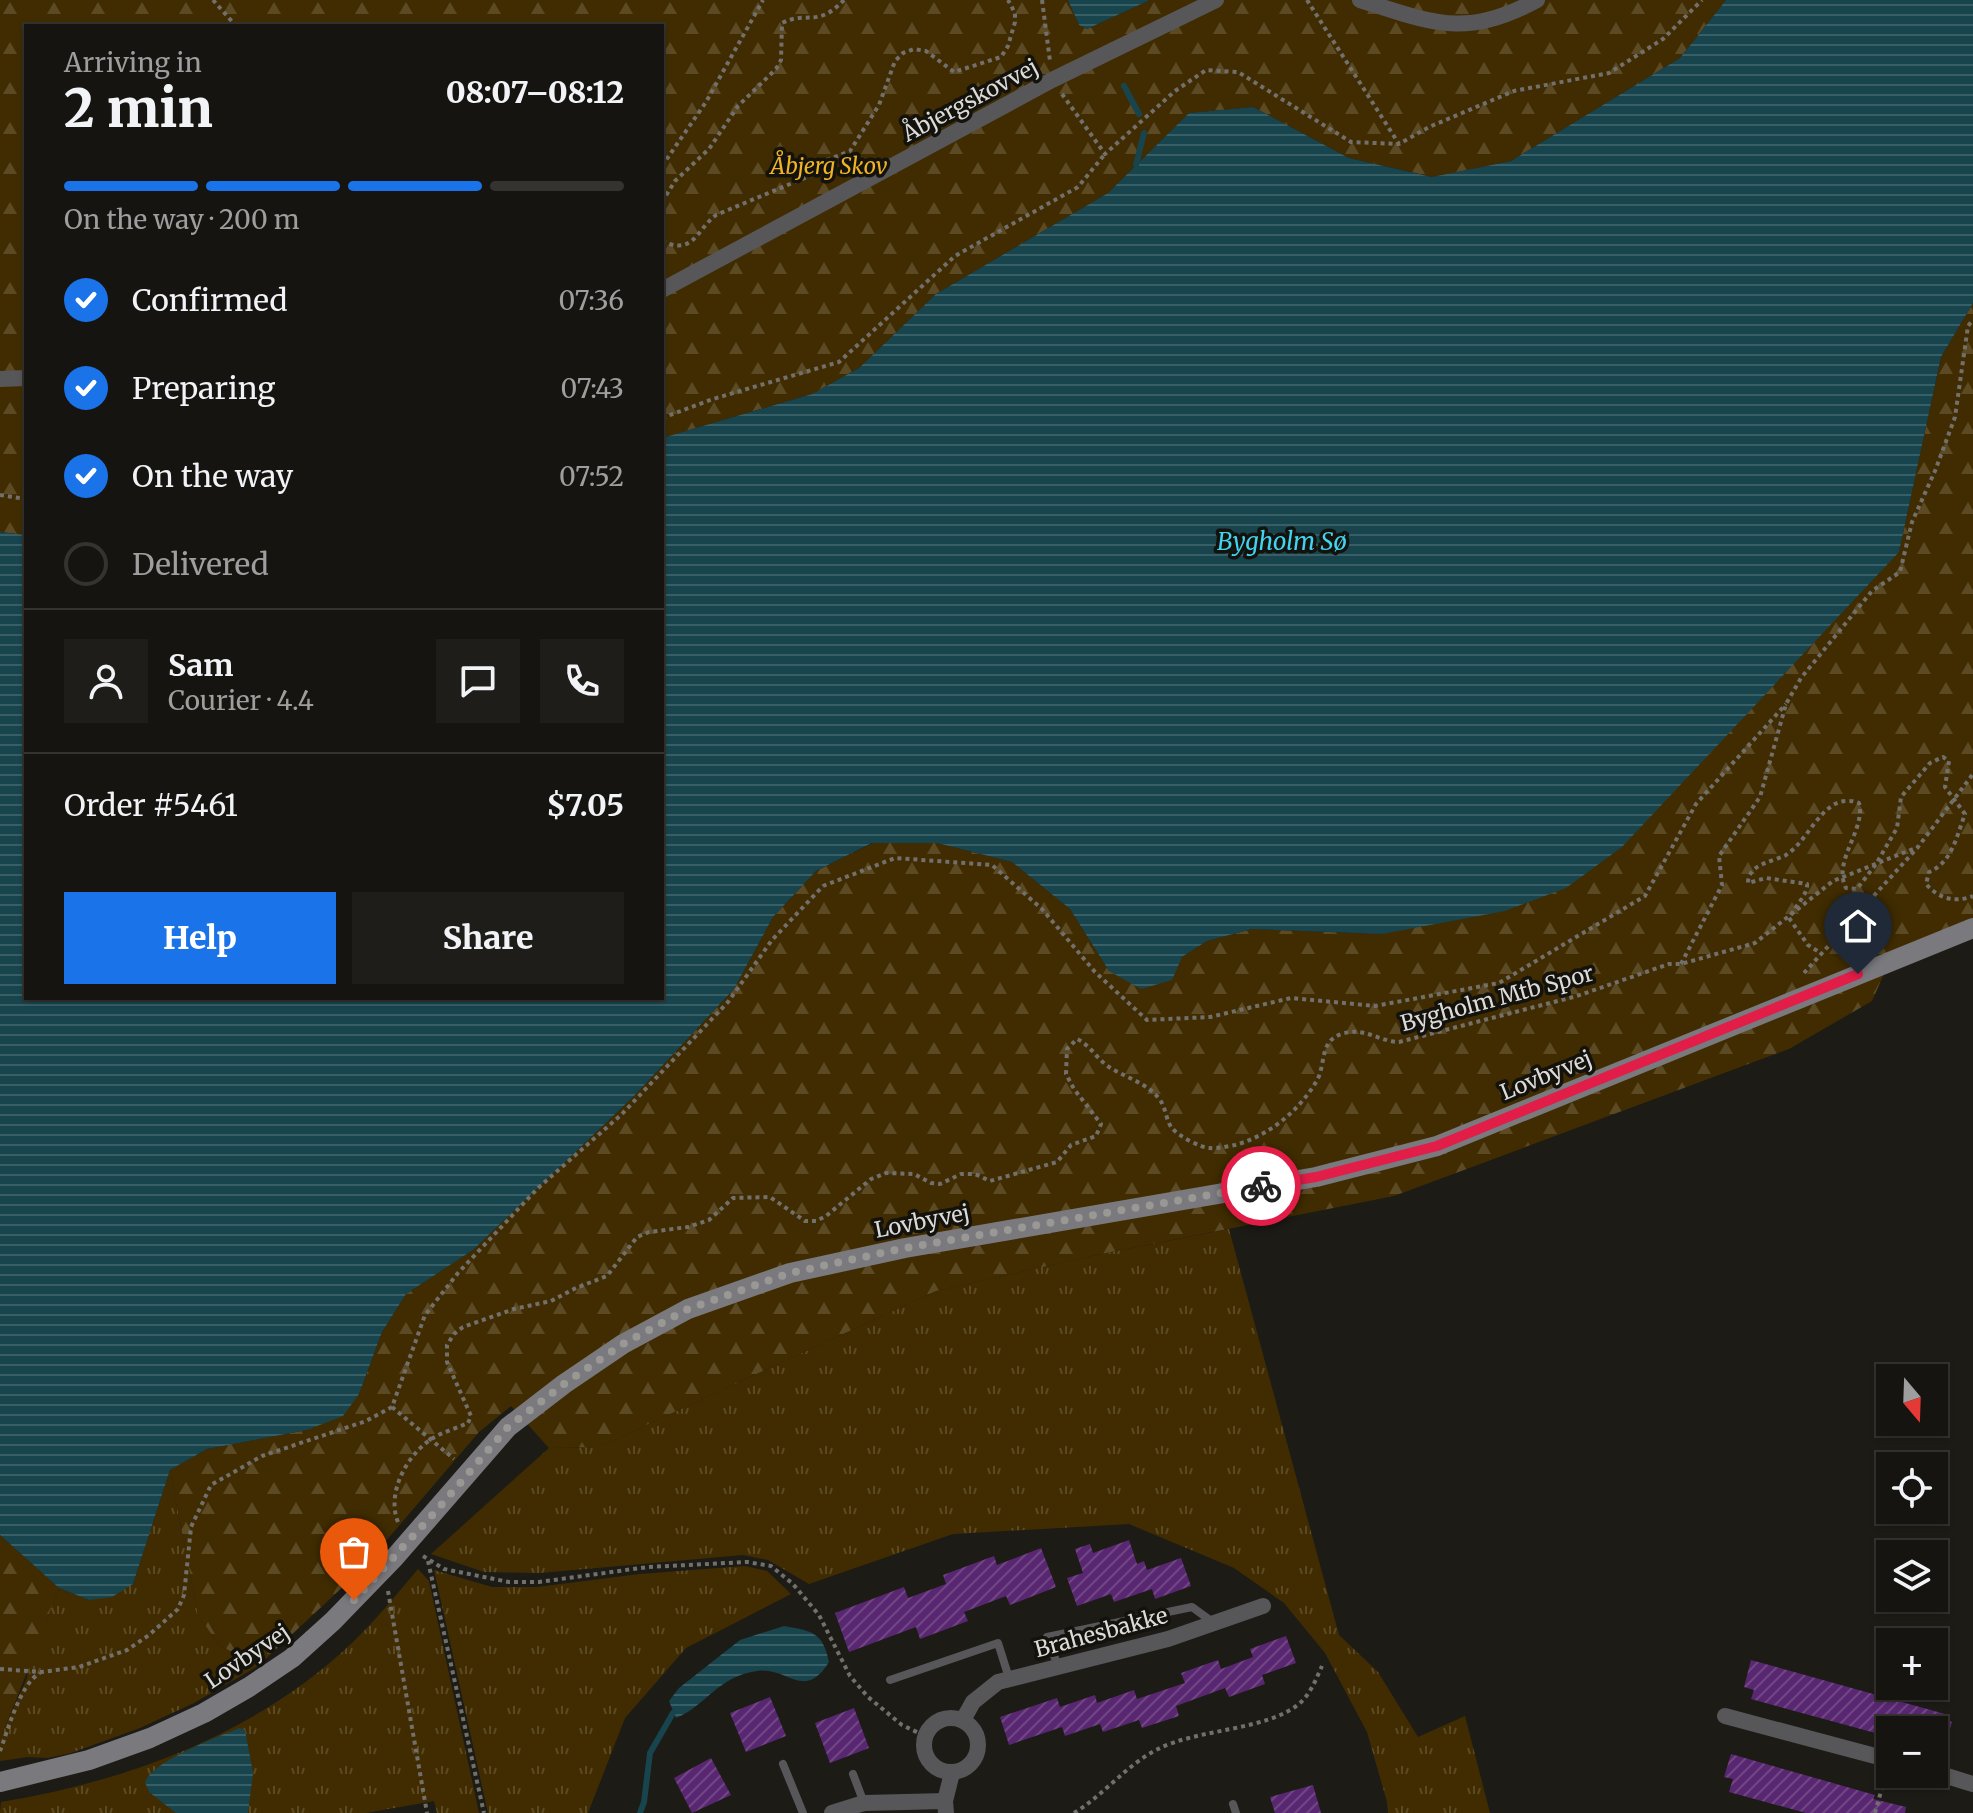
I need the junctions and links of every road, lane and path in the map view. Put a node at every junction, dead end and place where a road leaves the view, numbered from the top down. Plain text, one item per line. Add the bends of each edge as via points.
1 (213, 0) edge
2 (763, 0) edge
3 (844, 0) edge
4 (1008, 0) edge
5 (1042, 0) edge
6 (1216, 0) edge
7 (1307, 0) edge
8 (1360, 0) edge
9 (1537, 0) edge
10 (1702, 0) edge
11 (234, 24) edge
12 (1052, 80) junction
13 (1399, 144) junction
14 (1105, 154) junction
15 (664, 163) edge
16 (664, 199) edge
17 (664, 242) edge
18 (664, 289) edge
19 (1973, 320) edge
20 (24, 378) edge
21 (0, 379) edge
22 (664, 417) edge
23 (0, 495) edge
24 (24, 499) edge
25 (1786, 704) junction
26 (1973, 774) edge
27 (1955, 800) junction
28 (1918, 847) junction
29 (1876, 864) junction
30 (1842, 877) junction
31 (1973, 896) edge
32 (1789, 918) junction
33 (1973, 928) edge
34 (1822, 954) junction
35 (1681, 964) junction
36 (1802, 976) dead end
37 (392, 1407) junction
38 (431, 1439) junction
39 (469, 1473) junction
40 (414, 1535) junction
41 (421, 1555) dead end
42 (428, 1560) junction
43 (388, 1590) dead end
44 (1263, 1606) dead end
45 (1214, 1623) junction
46 (1058, 1666) junction
47 (1322, 1666) dead end
48 (0, 1669) edge
49 (42, 1672) junction
50 (1009, 1678) junction
51 (890, 1680) dead end
52 (1725, 1716) dead end
53 (963, 1720) junction
54 (925, 1736) junction
55 (0, 1751) edge
56 (1876, 1756) edge
57 (783, 1764) dead end
58 (952, 1773) junction
59 (853, 1774) dead end
60 (1948, 1776) edge
61 (0, 1782) edge
62 (1973, 1784) edge
63 (1882, 1788) edge
64 (873, 1806) edge
65 (945, 1807) edge
66 (427, 1813) edge
67 (484, 1813) edge
68 (803, 1813) edge
69 (832, 1813) edge
70 (1074, 1813) edge
71 (1875, 1813) edge

1 - 11 path
2 - 15 path via 706,102
3 - 16 path via 827,15 782,23 776,69 738,106 709,149
4 - 17 path via 1015,13 1014,29 998,59 954,72 926,51 903,53 850,151 827,160 814,174 716,215 687,244
5 - 12 path
6 - 12 street, Åbjergskovvej
7 - 13 path
8 - 9 street via 1421,19 1465,25 1507,16
10 - 13 path via 1663,39 1609,73 1514,91
12 - 14 path
12 - 18 street, Åbjergskovvej
13 - 14 path via 1351,142 1238,72 1206,70
14 - 22 path via 1078,187 955,256 839,362
19 - 25 path via 1955,417 1912,522 1900,572 1872,591
20 - 21 street
23 - 24 path
25 - 35 path via 1760,797 1719,856 1722,885
25 - 37 path via 1696,804 1645,896 1499,983 1484,986 1375,1006 1291,998 1210,1017 1147,1020 1095,972 1042,909 992,865 895,858 823,886 772,940 717,1014 458,1273 425,1315
26 - 27 path
27 - 28 path
27 - 29 path via 1944,782 1949,761 1936,758 1901,797 1897,828
27 - 31 path via 1965,814 1948,857 1929,872 1926,884 1943,897 1960,901
28 - 29 path
28 - 34 path
29 - 30 path
29 - 30 path via 1857,889 1846,888
30 - 32 path
30 - 32 path via 1862,813 1852,800 1836,803 1788,853 1749,874 1751,883 1766,878 1807,884
32 - 34 path via 1808,945
32 - 35 path via 1755,943
33 - 39 street, Lovbyvej via 1437,1146 1316,1177 790,1273 688,1309 564,1384 508,1427
34 - 36 path
35 - 38 path, Bygholm Mtb Spor via 1399,1042 1351,1031 1341,1035 1327,1043 1317,1082 1282,1121 1235,1145 1209,1148 1173,1129 1160,1100 1077,1039 1067,1049 1066,1074 1101,1124 1096,1136 1071,1145 1057,1162 990,1181 961,1174 940,1184 914,1174 886,1173 816,1221 805,1221 770,1197 733,1198 709,1220 637,1237 607,1276 454,1334 447,1345 447,1362 471,1416 468,1423
37 - 38 path
37 - 49 path via 262,1456 211,1485 191,1527 184,1595 168,1621 127,1650 79,1667
38 - 39 path
38 - 40 path, Bygholm Mtb Spor via 409,1461 395,1493 399,1525
39 - 40 street, Lovbyvej
40 - 61 street, Lovbyvej via 333,1621 249,1687 150,1738
41 - 42 path
42 - 54 path via 444,1569 509,1582 648,1567 747,1562 771,1566 819,1615 850,1676 868,1697
42 - 67 path
43 - 66 path
44 - 45 street, Brahesbakke
45 - 46 street, Brahesbakke
45 - 46 lane via 1192,1607 1047,1637
46 - 50 street, Brahesbakke
47 - 70 path via 1298,1704 1274,1718 1159,1749
48 - 49 path
49 - 55 path via 25,1690
50 - 51 lane via 998,1643
50 - 53 street, Brahesbakke via 985,1691
52 - 56 street
53 - 54 street via 945,1718
53 - 58 street via 977,1736 977,1756 971,1765
54 - 58 street via 933,1766
57 - 68 lane
58 - 65 street
59 - 64 lane
60 - 62 street
63 - 71 path
64 - 65 street
64 - 69 street

